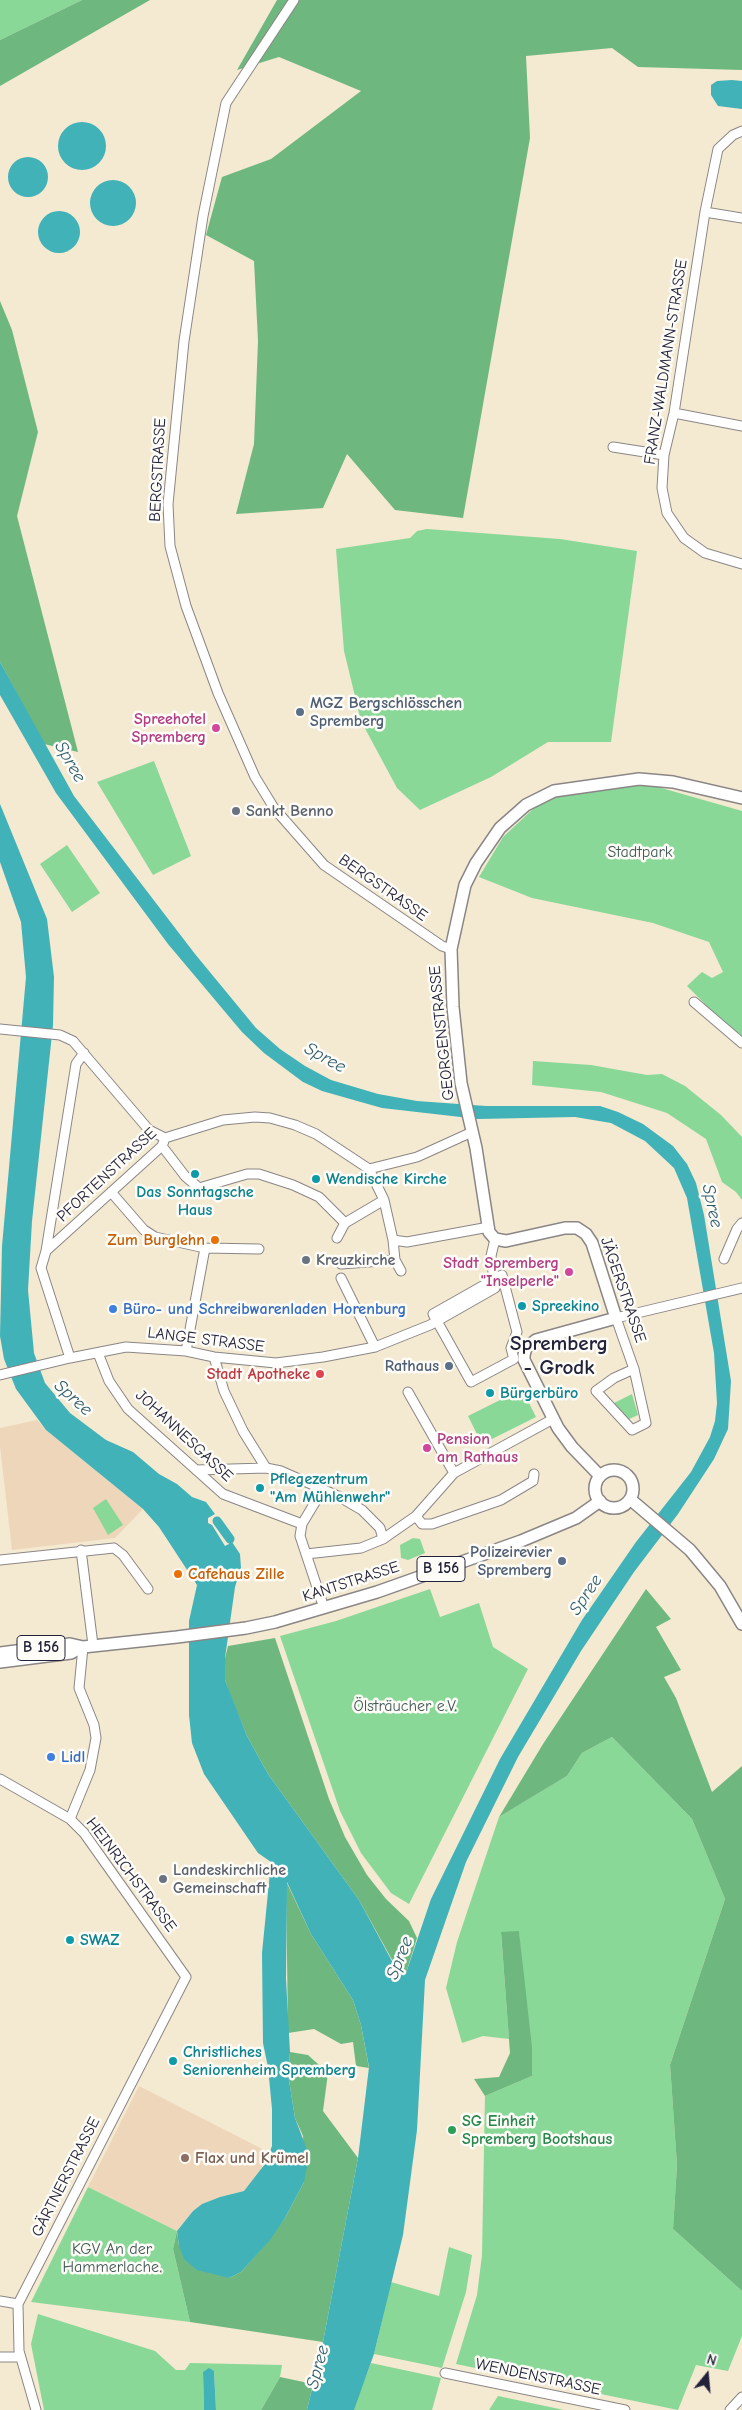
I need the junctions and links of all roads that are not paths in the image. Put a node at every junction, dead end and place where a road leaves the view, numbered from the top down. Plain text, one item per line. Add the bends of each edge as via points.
1 (294, 0) edge
2 (742, 131) edge
3 (705, 212) junction
4 (742, 218) edge
5 (674, 413) junction
6 (742, 426) edge
7 (613, 446) dead end
8 (664, 455) junction
9 (742, 564) edge
10 (742, 798) edge
11 (450, 949) junction
12 (694, 1002) dead end
13 (0, 1029) edge
14 (742, 1044) edge
15 (84, 1053) junction
16 (471, 1128) junction
17 (164, 1142) junction
18 (369, 1169) junction
19 (111, 1192) junction
20 (384, 1200) junction
21 (345, 1223) junction
22 (742, 1223) edge
23 (491, 1233) junction
24 (337, 1238) dead end
25 (394, 1240) junction
26 (205, 1248) junction
27 (259, 1249) dead end
28 (46, 1251) junction
29 (724, 1259) dead end
30 (395, 1260) junction
31 (341, 1264) dead end
32 (401, 1271) dead end
33 (342, 1278) dead end
34 (494, 1280) junction
35 (742, 1288) edge
36 (616, 1318) junction
37 (433, 1323) junction
38 (375, 1347) junction
39 (186, 1351) junction
40 (98, 1353) junction
41 (214, 1357) junction
42 (70, 1358) junction
43 (634, 1369) junction
44 (0, 1375) edge
45 (408, 1392) dead end
46 (553, 1419) junction
47 (266, 1468) junction
48 (196, 1470) junction
49 (454, 1473) junction
50 (534, 1474) dead end
51 (600, 1476) junction
52 (323, 1489) junction
53 (630, 1498) junction
54 (600, 1501) junction
55 (416, 1516) junction
56 (302, 1524) junction
57 (383, 1539) junction
58 (82, 1550) junction
59 (306, 1554) junction
60 (0, 1560) edge
61 (148, 1589) dead end
62 (324, 1608) junction
63 (742, 1624) edge
64 (86, 1646) junction
65 (0, 1653) edge
66 (0, 1662) edge
67 (0, 1778) edge
68 (70, 1819) junction
69 (180, 1967) joint
70 (0, 2301) edge
71 (18, 2304) junction
72 (0, 2357) edge
73 (20, 2357) junction
74 (445, 2373) dead end
75 (742, 2397) edge
76 (36, 2410) edge
77 (625, 2410) edge
78 (730, 2410) edge

1 - 11 street, BERGSTRASSE via 226,103 203,216 184,341 169,485 170,546 186,606 218,693 255,777 274,808 324,865
2 - 3 street, FRANZ-WALDMANN-STRASSE via 733,134 718,149
3 - 4 street
3 - 5 street, FRANZ-WALDMANN-STRASSE
5 - 6 street
5 - 8 street, FRANZ-WALDMANN-STRASSE
7 - 8 street
8 - 9 street, FRANZ-WALDMANN-STRASSE via 662,488 668,513 684,538 705,552
10 - 11 main road, GEORGENSTRASSE via 673,782 639,779 554,791 526,805 500,828 476,863 465,885
11 - 16 main road, GEORGENSTRASSE via 461,1083
12 - 14 street
13 - 15 street via 60,1035 73,1041
15 - 17 street via 149,1130
15 - 28 street via 76,1064
16 - 18 street via 417,1157
16 - 23 main road, GEORGENSTRASSE
17 - 18 street, PFORTENSTRASSE via 223,1120 256,1116 295,1125 316,1134
17 - 19 street, PFORTENSTRASSE
17 - 21 street via 185,1176 199,1188 247,1174 259,1174 319,1197
18 - 20 street
19 - 26 street via 144,1230 155,1237
19 - 28 street, PFORTENSTRASSE
20 - 21 street
20 - 25 street
21 - 24 street
22 - 29 street
23 - 25 street via 406,1242
23 - 34 street
23 - 36 main road, JÄGERSTRASSE via 506,1241 564,1228 576,1228 586,1234 592,1243
25 - 30 street
26 - 27 street
26 - 39 street
28 - 42 street via 41,1268
30 - 31 street
30 - 32 street
33 - 38 street
34 - 37 street, LANGE STRASSE via 496,1288
34 - 37 street via 502,1276 518,1332 511,1348 514,1359 471,1382
35 - 36 street
36 - 43 street, JÄGERSTRASSE
36 - 46 main road via 536,1340 526,1348 524,1360
37 - 38 street, LANGE STRASSE
38 - 41 street, LANGE STRASSE via 276,1363
39 - 40 street, LANGE STRASSE via 126,1347
39 - 41 street, LANGE STRASSE
40 - 42 street, LANGE STRASSE
40 - 48 street, JOHANNESGASSE via 109,1381 128,1409
41 - 47 street via 224,1391
42 - 44 street, LANGE STRASSE
43 - 43 street, JÄGERSTRASSE via 596,1391 632,1430 646,1422
45 - 49 street
46 - 49 street
46 - 51 main road via 572,1448
47 - 48 street
47 - 52 street
48 - 56 street, JOHANNESGASSE via 223,1494
49 - 55 street
50 - 55 street via 533,1481 501,1500 432,1524 422,1524
51 - 53 main road via 611,1470 623,1472 631,1481
51 - 54 main road via 595,1486
52 - 56 street
52 - 57 street via 362,1510 380,1528
53 - 54 main road via 616,1507
53 - 63 main road via 690,1550 711,1575
54 - 62 main road, KANTSTRASSE / B 156 via 558,1527
55 - 57 street
56 - 59 street via 300,1536
57 - 59 street via 361,1548
58 - 60 street
58 - 61 street via 118,1549
58 - 64 street
59 - 62 street
62 - 64 main road, KANTSTRASSE / B 156 via 246,1628
64 - 65 main road, B 156 via 70,1644
64 - 66 main road, B 156 via 71,1653
64 - 68 street via 79,1688 96,1738 90,1770
67 - 68 street, HEINRICHSTRASSE
68 - 69 street, HEINRICHSTRASSE via 84,1833
69 - 71 street, GÄRTNERSTRASSE via 186,1977
70 - 71 street
71 - 73 street, GÄRTNERSTRASSE
72 - 73 street
73 - 76 street, GÄRTNERSTRASSE
74 - 77 street, WENDENSTRASSE
75 - 78 street

